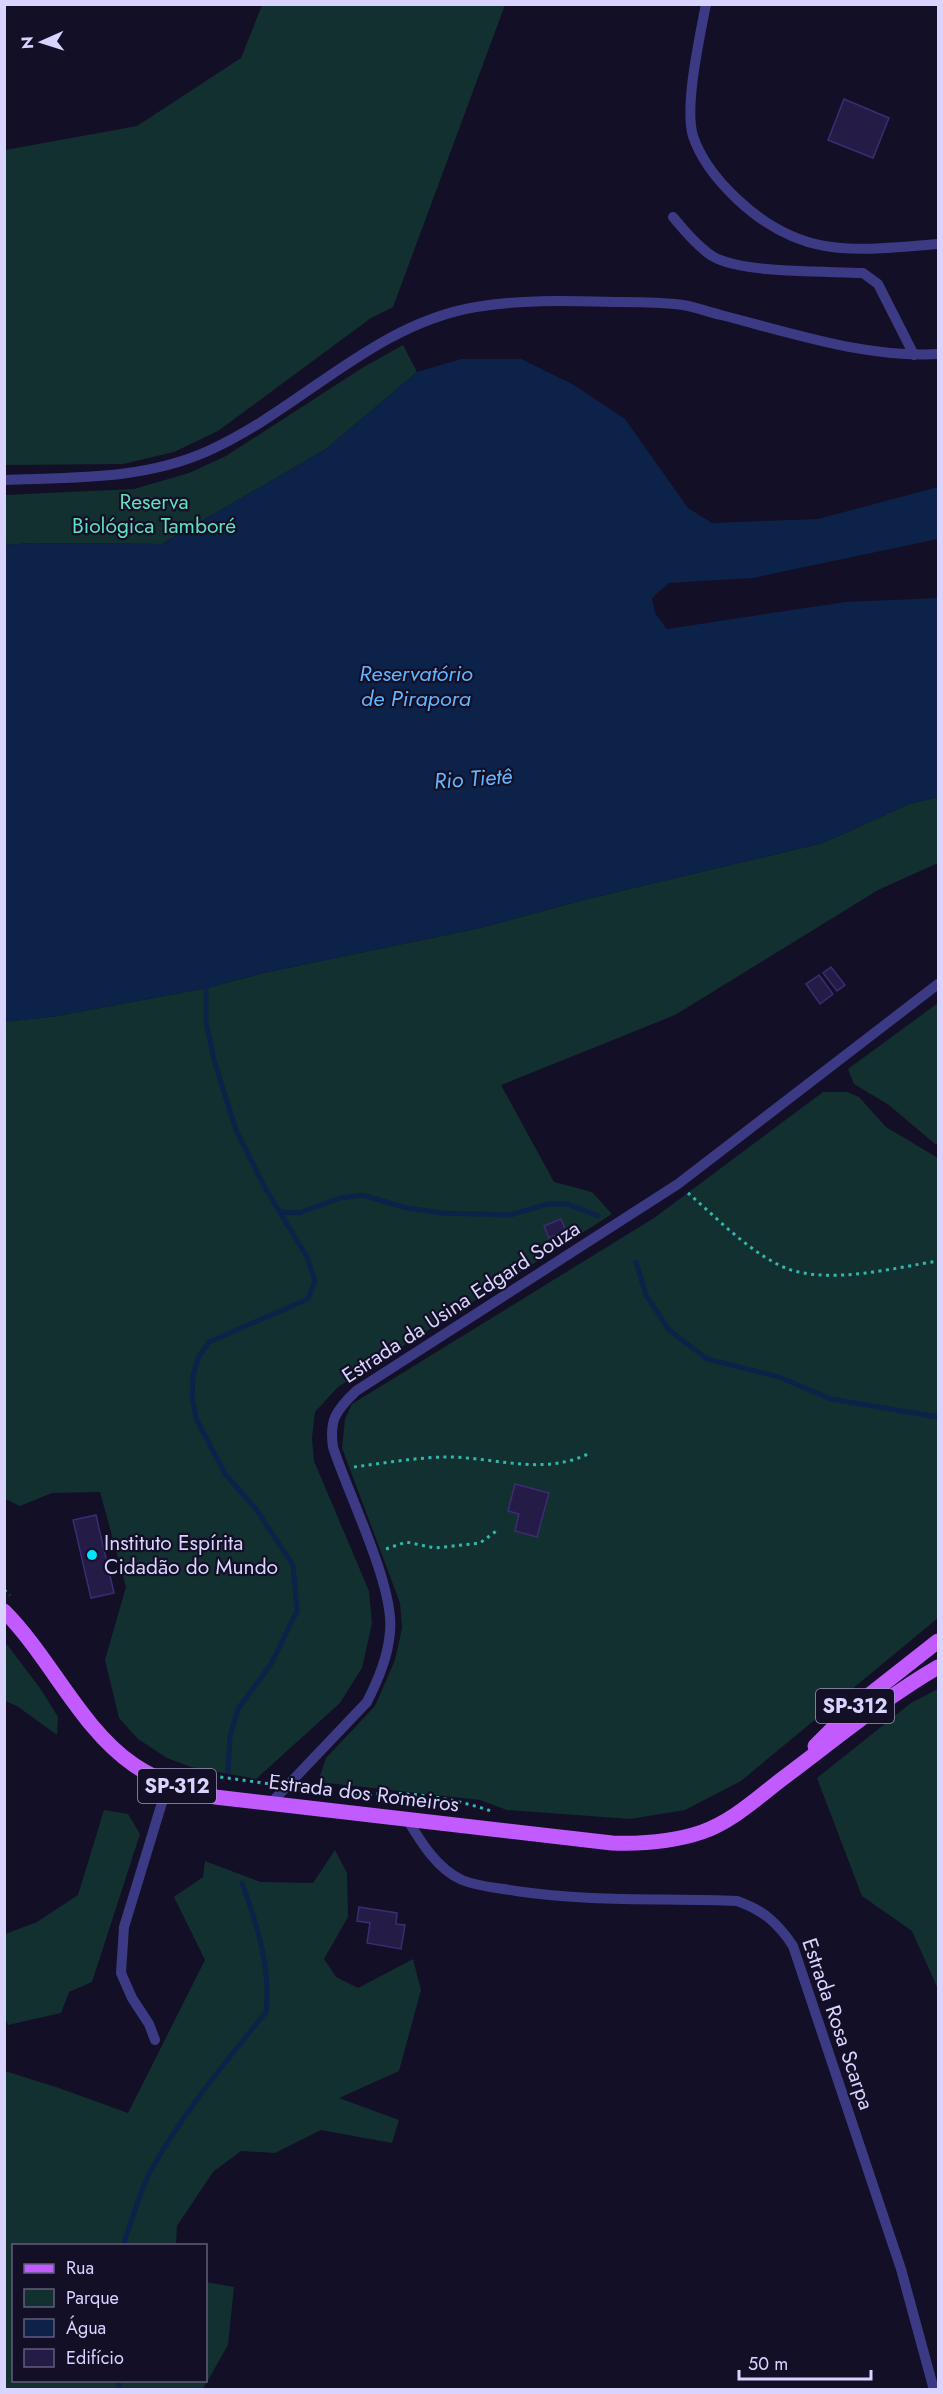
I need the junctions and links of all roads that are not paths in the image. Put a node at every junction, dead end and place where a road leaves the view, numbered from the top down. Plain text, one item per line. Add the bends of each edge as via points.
1 (706, 4) edge
2 (673, 217) dead end
3 (939, 244) edge
4 (939, 354) edge
5 (914, 355) junction
6 (4, 480) edge
7 (939, 984) edge
8 (11, 1606) edge
9 (939, 1641) edge
10 (939, 1667) edge
11 (780, 1781) junction
12 (168, 1783) junction
13 (270, 1803) junction
14 (407, 1819) junction
15 (154, 2040) dead end
16 (934, 2390) edge

1 - 3 lane via 691,100 693,135 707,164 728,190 775,229 812,244 851,250
2 - 5 lane via 691,239 713,256 740,267 863,273 878,284
4 - 5 lane
5 - 6 lane via 861,350 682,305 537,300 474,307 423,322 242,432 172,465 94,477
7 - 13 lane, Estrada da Usina Edgard Souza via 678,1184 356,1391 342,1404 334,1416 333,1448 385,1590 391,1630 377,1683 367,1702
8 - 12 main road, Estrada dos Romeiros / SP-312 via 21,1628 93,1726 136,1766
9 - 11 main road, Estrada dos Romeiros / SP-312 via 854,1707
10 - 11 main road, Estrada dos Romeiros / SP-312 via 885,1702
11 - 14 main road, Estrada dos Romeiros / SP-312 via 734,1816 704,1831 642,1844
12 - 13 main road, Estrada dos Romeiros / SP-312 via 215,1797
12 - 15 lane via 124,1928 121,1973
13 - 14 main road, Estrada dos Romeiros / SP-312
14 - 16 lane, Estrada Rosa Scarpa via 435,1859 461,1879 480,1885 602,1899 737,1901 756,1908 782,1930 793,1946 893,2247

